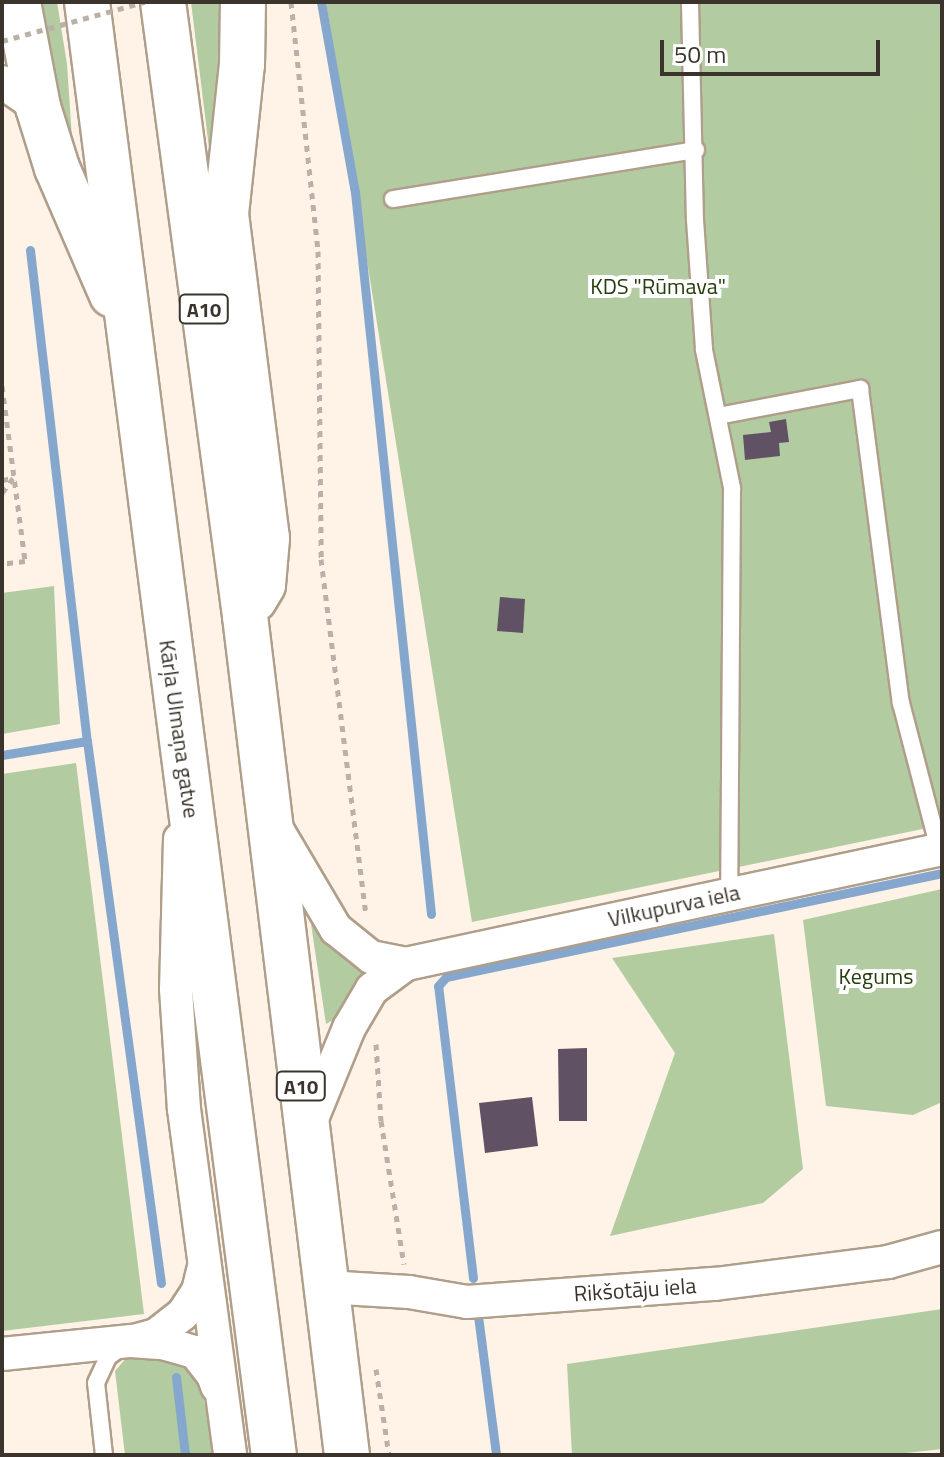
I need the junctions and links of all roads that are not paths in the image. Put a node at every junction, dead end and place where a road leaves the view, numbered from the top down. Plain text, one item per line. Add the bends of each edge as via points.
1 (18, 2) edge
2 (87, 2) edge
3 (163, 2) edge
4 (243, 2) edge
5 (690, 2) edge
6 (2, 82) edge
7 (38, 107) junction
8 (696, 150) junction
9 (393, 199) dead end
10 (131, 337) junction
11 (718, 416) junction
12 (245, 616) junction
13 (184, 763) junction
14 (266, 811) junction
15 (940, 849) edge
16 (729, 894) junction
17 (372, 973) junction
18 (307, 1130) junction
19 (942, 1247) edge
20 (205, 1261) junction
21 (325, 1287) junction
22 (131, 1341) junction
23 (2, 1354) edge
24 (224, 1405) junction
25 (104, 1455) edge
26 (230, 1455) edge
27 (274, 1455) edge
28 (347, 1455) edge

1 - 7 highway
2 - 10 highway, Kārļa Ulmaņa gatve
3 - 12 highway, A10
4 - 12 highway via 226,214 267,538 263,585
5 - 8 lane
6 - 7 street
7 - 10 highway via 71,203
8 - 9 lane
8 - 11 lane via 704,350
10 - 13 highway, Kārļa Ulmaņa gatve
11 - 15 lane via 860,389 901,703
11 - 16 lane via 732,488
12 - 14 highway, A10
13 - 20 street via 176,989 184,1109
13 - 27 highway, Kārļa Ulmaņa gatve
14 - 17 street via 336,929
14 - 18 highway, A10
15 - 16 street, Vilkupurva iela
16 - 17 street, Vilkupurva iela
17 - 18 street
18 - 21 highway, A10
19 - 21 street, Rikšotāju iela via 888,1262 715,1284 467,1302
20 - 22 street via 198,1291 183,1314 156,1335
20 - 24 street
21 - 28 highway, A10
22 - 23 street
22 - 24 street via 195,1352 213,1375
22 - 25 lane via 108,1357 96,1383
24 - 26 street

